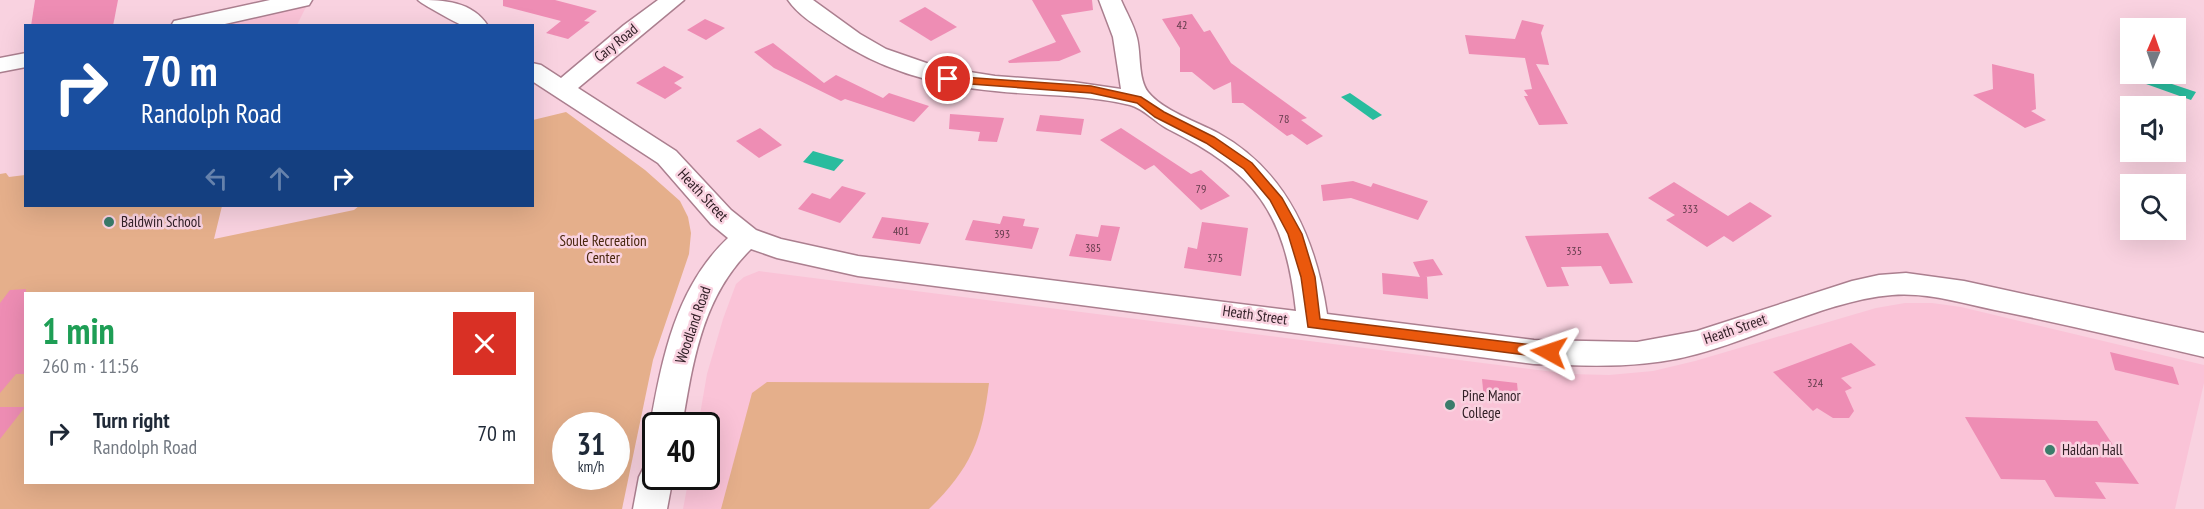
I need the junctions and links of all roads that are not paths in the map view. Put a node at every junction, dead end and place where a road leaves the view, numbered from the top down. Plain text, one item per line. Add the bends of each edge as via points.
1 (301, 0) edge
2 (429, 0) edge
3 (673, 0) edge
4 (799, 0) edge
5 (1110, 0) edge
6 (191, 24) edge
7 (474, 24) edge
8 (24, 60) edge
9 (0, 65) edge
10 (534, 71) edge
11 (561, 90) junction
12 (1141, 100) junction
13 (746, 237) junction
14 (1313, 323) junction
15 (2204, 345) edge
16 (669, 412) edge
17 (654, 490) edge
18 (650, 509) edge

1 - 6 street
2 - 7 street
3 - 11 street, Cary Road
4 - 12 street via 861,47 948,79 1091,90
5 - 12 street via 1125,37 1132,87
8 - 9 street
10 - 11 street, Heath Street
11 - 13 street, Heath Street via 667,158 721,217
12 - 14 street via 1248,166 1276,198 1295,234 1308,277
13 - 14 street, Heath Street via 858,266
13 - 16 street, Woodland Road via 711,276 699,303 683,346
14 - 15 street, Heath Street via 1534,352 1648,353 1694,344 1803,305 1879,286 1906,284 2059,312
17 - 18 street

